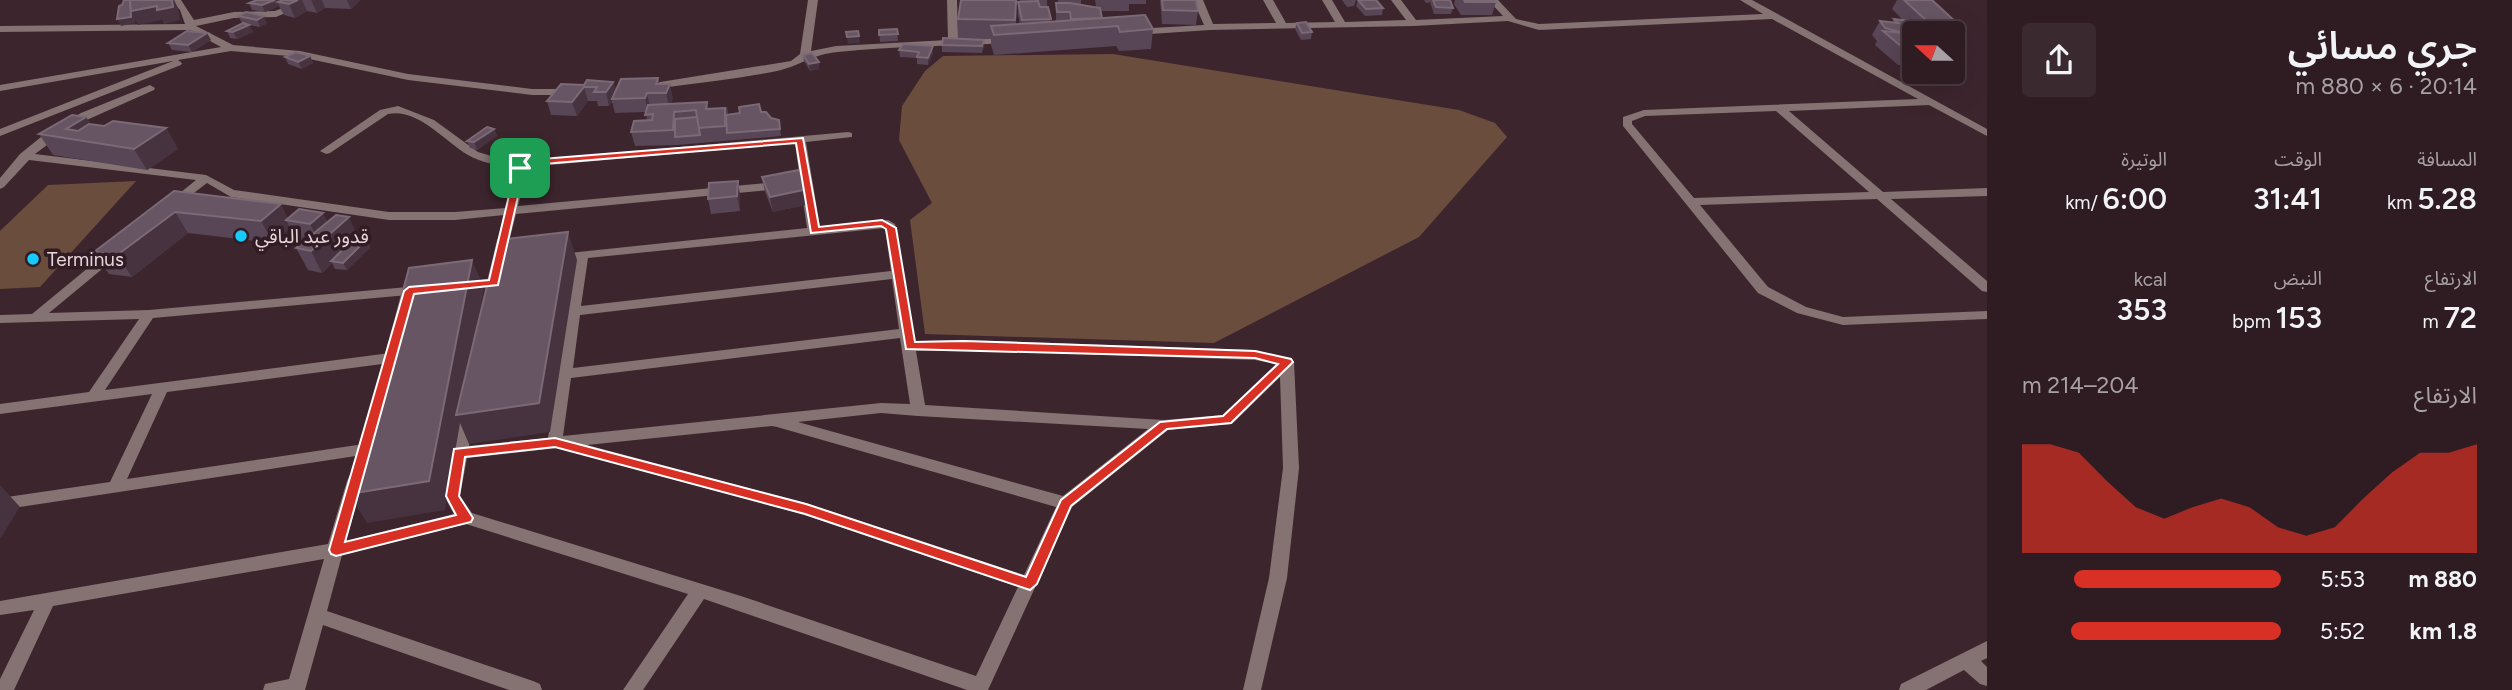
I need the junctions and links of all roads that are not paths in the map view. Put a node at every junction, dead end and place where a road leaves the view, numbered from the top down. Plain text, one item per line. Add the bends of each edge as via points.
1 (176, 0) edge
2 (311, 0) edge
3 (813, 0) edge
4 (952, 0) edge
5 (1198, 0) edge
6 (1268, 0) edge
7 (1327, 0) edge
8 (1396, 0) edge
9 (1493, 0) edge
10 (1745, 0) edge
11 (1773, 16) junction
12 (1509, 18) junction
13 (1413, 23) junction
14 (1342, 25) junction
15 (191, 26) junction
16 (1283, 26) junction
17 (1210, 27) junction
18 (0, 29) edge
19 (1121, 33) edge
20 (1023, 40) edge
21 (953, 44) junction
22 (232, 48) junction
23 (197, 54) junction
24 (805, 55) junction
25 (0, 88) edge
26 (150, 88) dead end
27 (639, 88) edge
28 (585, 93) edge
29 (1933, 102) junction
30 (1779, 108) junction
31 (1984, 132) edge
32 (0, 133) edge
33 (848, 135) dead end
34 (800, 139) junction
35 (326, 150) dead end
36 (24, 156) junction
37 (520, 168) junction
38 (206, 178) junction
39 (807, 183) junction
40 (0, 186) edge
41 (1987, 192) edge
42 (1882, 196) junction
43 (1691, 202) junction
44 (511, 212) junction
45 (163, 213) edge
46 (814, 231) junction
47 (121, 247) edge
48 (582, 255) junction
49 (558, 258) edge
50 (501, 267) edge
51 (897, 274) junction
52 (433, 288) edge
53 (1987, 288) edge
54 (409, 291) junction
55 (574, 311) junction
56 (403, 313) edge
57 (149, 314) junction
58 (1987, 314) edge
59 (36, 317) junction
60 (0, 319) edge
61 (909, 340) junction
62 (390, 359) edge
63 (1287, 362) junction
64 (565, 374) junction
65 (162, 388) junction
66 (93, 397) junction
67 (470, 400) edge
68 (0, 409) edge
69 (918, 411) junction
70 (769, 419) junction
71 (1164, 425) junction
72 (555, 442) junction
73 (459, 453) junction
74 (114, 487) junction
75 (20, 501) junction
76 (1066, 503) junction
77 (0, 504) edge
78 (466, 518) junction
79 (6, 524) dead end
80 (336, 550) junction
81 (1030, 584) junction
82 (700, 590) junction
83 (47, 601) junction
84 (0, 608) edge
85 (317, 615) junction
86 (1987, 649) edge
87 (1966, 660) junction
88 (1987, 678) edge
89 (296, 688) edge
90 (979, 688) edge
91 (4, 690) edge
92 (272, 690) edge
93 (533, 690) edge
94 (632, 690) edge
95 (1252, 690) edge
96 (1908, 690) edge

1 - 15 street
2 - 15 street via 276,14 234,15
3 - 24 street
4 - 21 street
5 - 17 street
6 - 16 street
7 - 14 street
8 - 13 street
9 - 12 street
10 - 11 street
11 - 12 street via 1539,27
11 - 29 street
12 - 13 street
13 - 14 street
14 - 16 street
15 - 18 street
15 - 22 street
16 - 17 street
17 - 19 street
20 - 21 street
21 - 24 street via 857,47
22 - 23 street
22 - 28 street via 300,54 408,77 523,91
23 - 25 street
23 - 32 street
24 - 27 street via 776,68
26 - 36 street via 71,120
29 - 30 street
29 - 31 street
30 - 42 street
30 - 43 street via 1644,113 1627,119
33 - 34 street
34 - 37 street via 529,162
34 - 39 street
35 - 37 street via 384,112 398,109 430,122 474,154
36 - 38 street
36 - 40 street
37 - 44 street
38 - 44 street via 231,193 389,216
38 - 45 street
39 - 44 street
39 - 46 street
41 - 42 street
42 - 43 street
42 - 53 street
43 - 58 street via 1763,290 1821,318 1843,321
44 - 50 street
46 - 48 street
46 - 51 street via 888,224
47 - 59 street
48 - 49 street
48 - 55 street
51 - 55 street
51 - 61 street
52 - 54 street
54 - 56 street
54 - 57 street
55 - 64 street
57 - 59 street
57 - 66 street
59 - 60 street
61 - 63 street via 1255,355
61 - 64 street
61 - 69 street
62 - 65 street
63 - 71 street via 1227,420
63 - 95 street via 1291,468 1278,578
64 - 72 street
65 - 66 street
65 - 74 street
66 - 68 street
67 - 73 street
69 - 70 street via 881,408
69 - 71 street
70 - 72 street
70 - 76 street
71 - 76 street
72 - 73 street
72 - 81 street via 806,509
73 - 78 street via 453,496
74 - 75 street
74 - 80 street via 366,444
75 - 77 street
75 - 79 street
76 - 81 street
78 - 80 street
78 - 82 street
80 - 83 street
80 - 85 street
81 - 90 street
82 - 90 street
82 - 94 street
83 - 84 street
83 - 91 street
85 - 89 street
85 - 93 street
86 - 87 street
87 - 88 street
87 - 96 street
89 - 92 street

